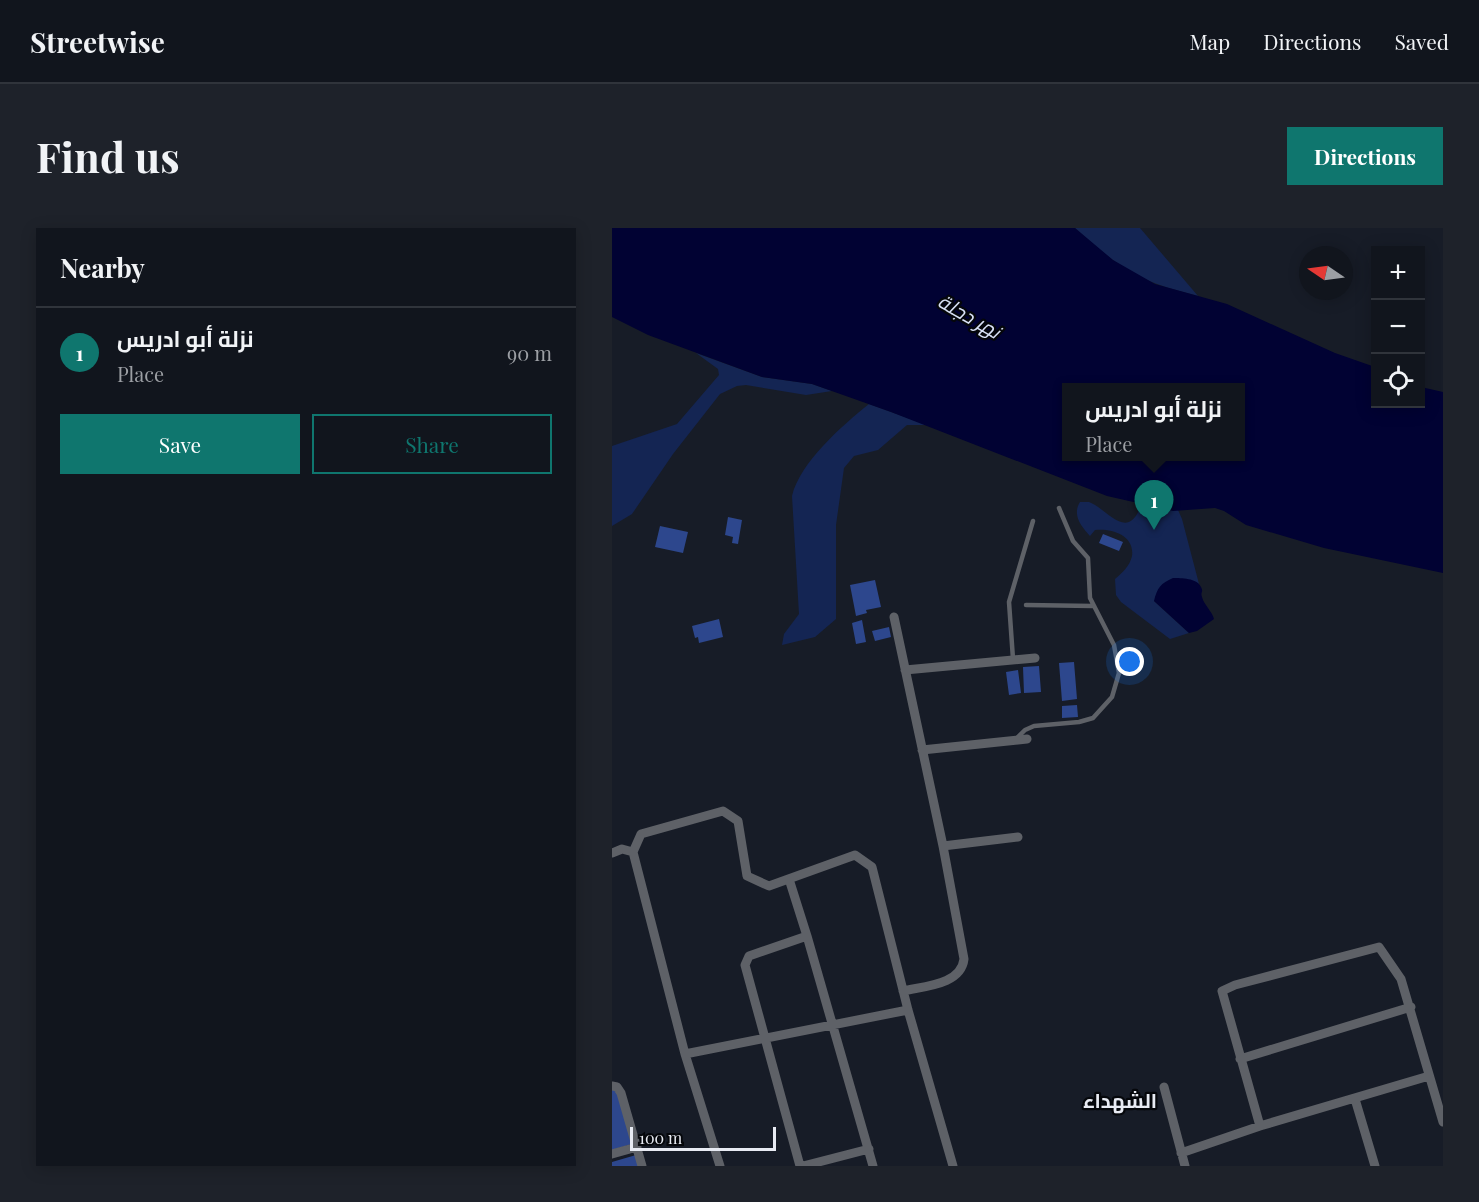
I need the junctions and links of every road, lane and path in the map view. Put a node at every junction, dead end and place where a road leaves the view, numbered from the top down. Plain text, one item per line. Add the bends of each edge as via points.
1 (1059, 508) dead end
2 (1033, 521) dead end
3 (1026, 605) dead end
4 (1093, 606) junction
5 (894, 617) dead end
6 (1035, 658) dead end
7 (1014, 660) junction
8 (905, 670) junction
9 (1027, 739) dead end
10 (1015, 740) junction
11 (922, 750) junction
12 (1018, 837) dead end
13 (943, 846) junction
14 (633, 852) junction
15 (612, 853) edge
16 (789, 879) junction
17 (807, 936) junction
18 (903, 990) junction
19 (1411, 1007) junction
20 (908, 1010) junction
21 (834, 1026) junction
22 (765, 1039) junction
23 (686, 1054) junction
24 (1240, 1059) junction
25 (1429, 1076) junction
26 (612, 1086) edge
27 (1164, 1087) dead end
28 (1355, 1099) junction
29 (1443, 1122) edge
30 (1260, 1126) junction
31 (637, 1147) junction
32 (869, 1149) junction
33 (1181, 1153) junction
34 (612, 1154) edge
35 (642, 1166) edge
36 (720, 1166) edge
37 (801, 1166) edge
38 (873, 1166) edge
39 (953, 1166) edge
40 (1185, 1166) edge
41 (1375, 1166) edge

1 - 4 lane via 1073,541 1088,558
2 - 7 lane via 1009,602
3 - 4 lane
4 - 10 lane via 1114,645 1119,673 1112,697 1093,718 1034,726
5 - 8 street
6 - 7 street
7 - 8 street
8 - 11 street
9 - 10 street
10 - 11 street
11 - 13 street
12 - 13 street
13 - 18 street via 963,965 952,978
14 - 15 street via 622,849
14 - 16 street via 641,834 723,811 738,821 747,876 769,886
14 - 23 street
16 - 17 street
16 - 18 street via 855,855 872,867
17 - 21 street
17 - 22 street via 749,956 746,965
18 - 20 street
19 - 24 street
19 - 24 street via 1401,979 1379,947 1235,985 1222,991
19 - 25 street
20 - 21 street
20 - 39 street
21 - 22 street
21 - 32 street
22 - 23 street
22 - 37 street
23 - 36 street
24 - 30 street
25 - 28 street
25 - 29 street
26 - 31 street via 621,1093
27 - 33 street
28 - 30 street
28 - 41 street
30 - 33 street
31 - 34 street
31 - 35 street
32 - 37 street
32 - 38 street
33 - 40 street

